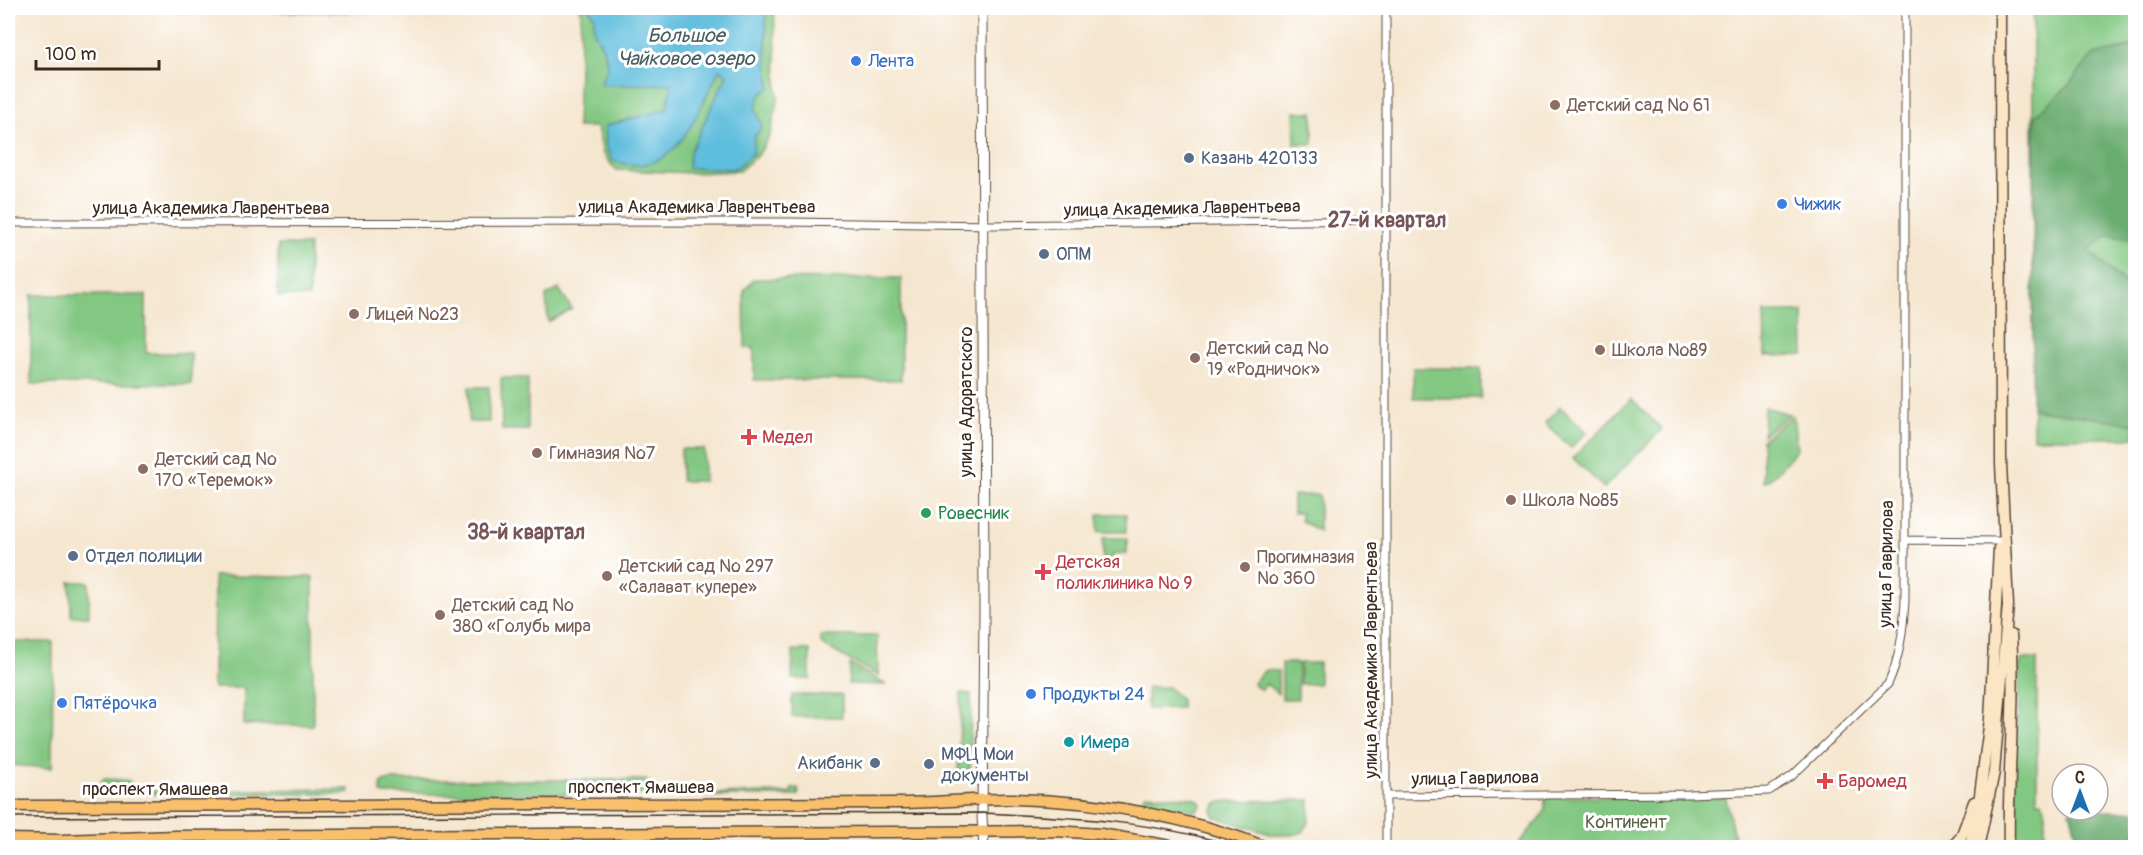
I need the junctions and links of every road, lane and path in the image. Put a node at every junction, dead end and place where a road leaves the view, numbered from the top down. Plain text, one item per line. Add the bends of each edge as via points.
1 (982, 8) edge
2 (1386, 8) edge
3 (1905, 8) edge
4 (2000, 8) edge
5 (1386, 220) junction
6 (8, 223) edge
7 (982, 225) junction
8 (2001, 464) junction
9 (1905, 540) junction
10 (1999, 542) junction
11 (2008, 605) junction
12 (1980, 782) junction
13 (1386, 796) junction
14 (983, 800) junction
15 (8, 806) edge
16 (2008, 806) junction
17 (982, 832) junction
18 (8, 839) edge
19 (979, 848) edge
20 (984, 848) edge
21 (1182, 848) edge
22 (1269, 848) edge
23 (1386, 848) edge
24 (1951, 848) edge
25 (1969, 848) edge
26 (1978, 848) edge
27 (2003, 848) edge
28 (2010, 848) edge

1 - 7 street, улица Адоратского
2 - 5 street, улица Академика Лаврентьева
3 - 9 street, улица Гаврилова
4 - 8 main road
5 - 7 street, улица Академика Лаврентьева
5 - 13 street, улица Академика Лаврентьева
6 - 7 street, улица Академика Лаврентьева
7 - 14 street, улица Адоратского
8 - 10 main road
8 - 11 main road
9 - 10 street
9 - 13 street, улица Гаврилова via 1903,627 1888,684 1799,770 1769,791
10 - 12 main road via 1990,719
11 - 16 main road via 2013,673
11 - 26 main road via 1994,772
12 - 24 main road via 1961,837
12 - 25 main road
13 - 23 street, улица Академика Лаврентьева
14 - 15 main road, проспект Ямашева
14 - 17 street, улица Адоратского
14 - 22 main road, проспект Ямашева via 1050,800 1135,810 1203,826
16 - 27 main road
16 - 28 main road
17 - 18 main road
17 - 19 street, улица Адоратского
17 - 20 street, улица Адоратского
17 - 21 main road via 1101,834

